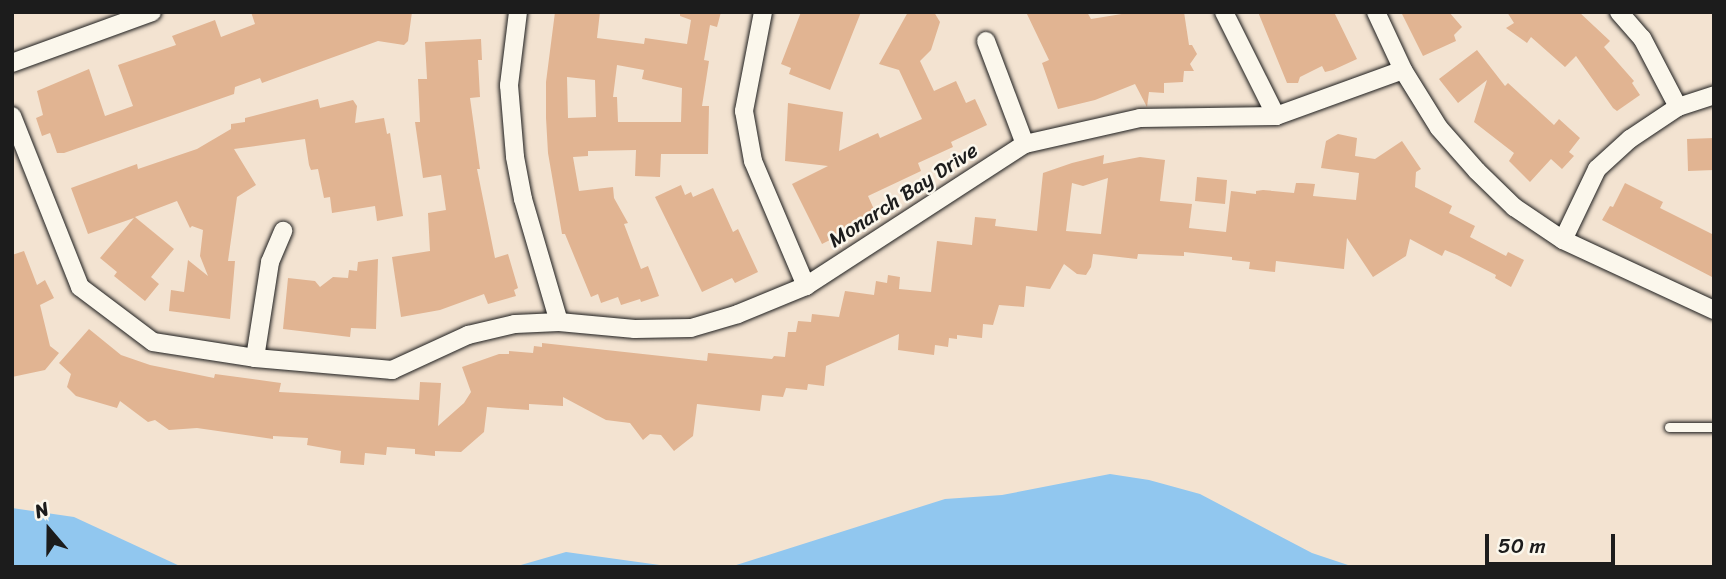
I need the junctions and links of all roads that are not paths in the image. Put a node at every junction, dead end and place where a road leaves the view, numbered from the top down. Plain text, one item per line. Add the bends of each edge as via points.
1 (152, 12) edge
2 (519, 12) edge
3 (763, 12) edge
4 (1224, 12) edge
5 (1376, 12) edge
6 (1619, 12) edge
7 (986, 41) dead end
8 (12, 63) edge
9 (1403, 70) junction
10 (1714, 95) edge
11 (1678, 107) junction
12 (1276, 116) junction
13 (12, 117) edge
14 (1025, 144) junction
15 (283, 231) dead end
16 (1563, 240) junction
17 (806, 286) junction
18 (1714, 310) edge
19 (559, 322) junction
20 (255, 358) junction
21 (1714, 427) edge
22 (1669, 428) dead end

1 - 8 street
2 - 19 street via 509,85 515,157
3 - 17 street via 744,111 753,162
4 - 12 street
5 - 9 street
6 - 11 street via 1642,38
7 - 14 street
9 - 12 street, Monarch Bay Drive
9 - 16 street via 1439,128 1478,171 1514,207
10 - 11 street
11 - 16 street via 1630,139 1597,169
12 - 14 street, Monarch Bay Drive via 1140,118
13 - 20 street, Monarch Bay Drive via 80,287 153,342
14 - 17 street, Monarch Bay Drive
15 - 20 street via 270,262
16 - 18 street
17 - 19 street, Monarch Bay Drive via 691,328 635,329
19 - 20 street, Monarch Bay Drive via 515,324 468,335 392,370
21 - 22 lane

